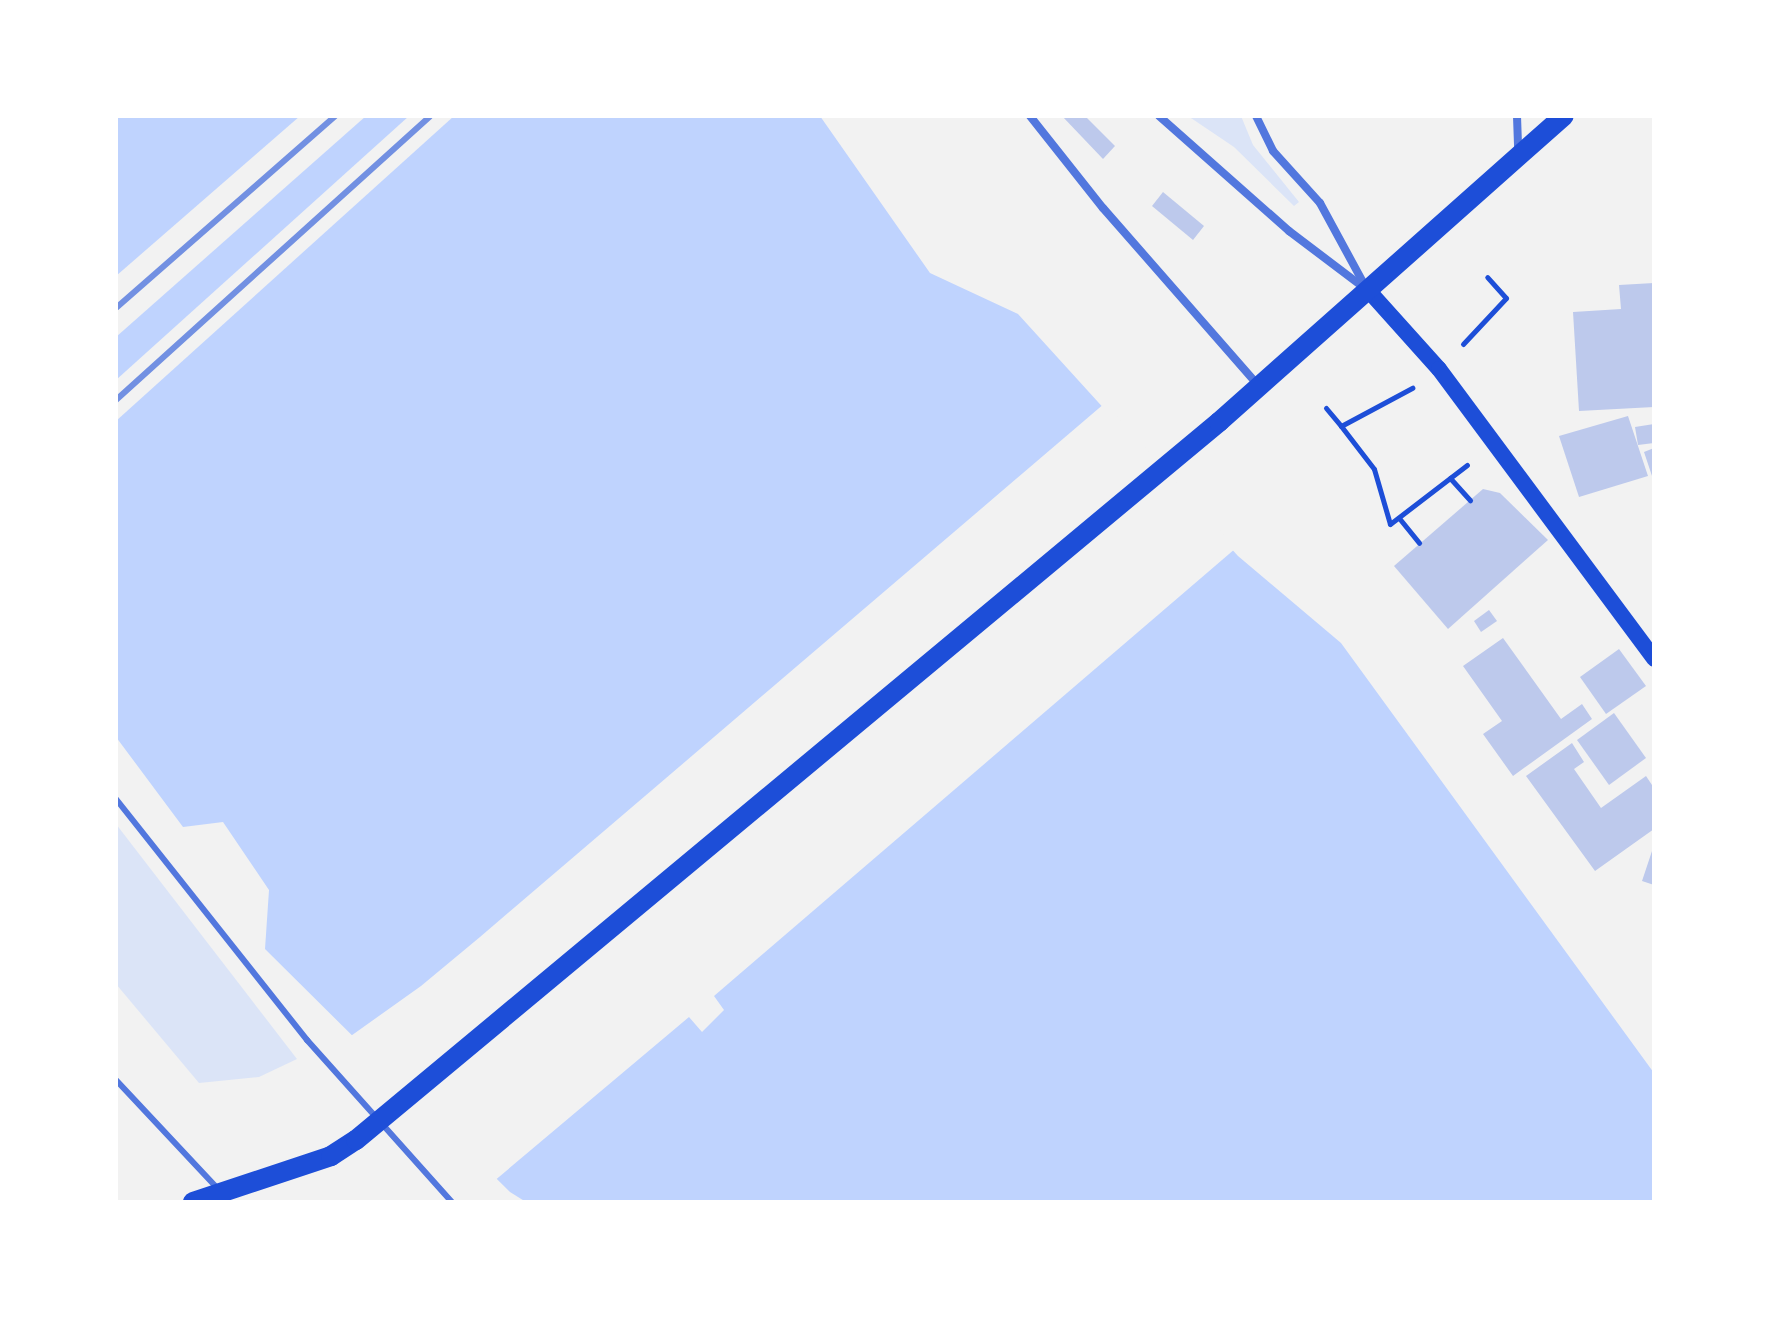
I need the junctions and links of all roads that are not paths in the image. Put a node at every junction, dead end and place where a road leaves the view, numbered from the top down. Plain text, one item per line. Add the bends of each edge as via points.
1 (1030, 116) edge
2 (1159, 116) edge
3 (1256, 116) edge
4 (1517, 116) edge
5 (1564, 116) edge
6 (1518, 158) junction
7 (1368, 290) junction
8 (1259, 386) junction
9 (1654, 659) edge
10 (116, 799) edge
11 (116, 1080) edge
12 (225, 1197) edge
13 (193, 1202) edge
14 (452, 1202) edge

1 - 8 street
2 - 7 street via 1289,231
3 - 7 street via 1273,151 1320,203
4 - 6 street
5 - 6 main road
6 - 7 main road
7 - 8 main road
7 - 9 main road via 1439,369
8 - 12 main road via 368,1130 331,1156
10 - 14 lane via 307,1040
11 - 12 lane
12 - 13 main road

